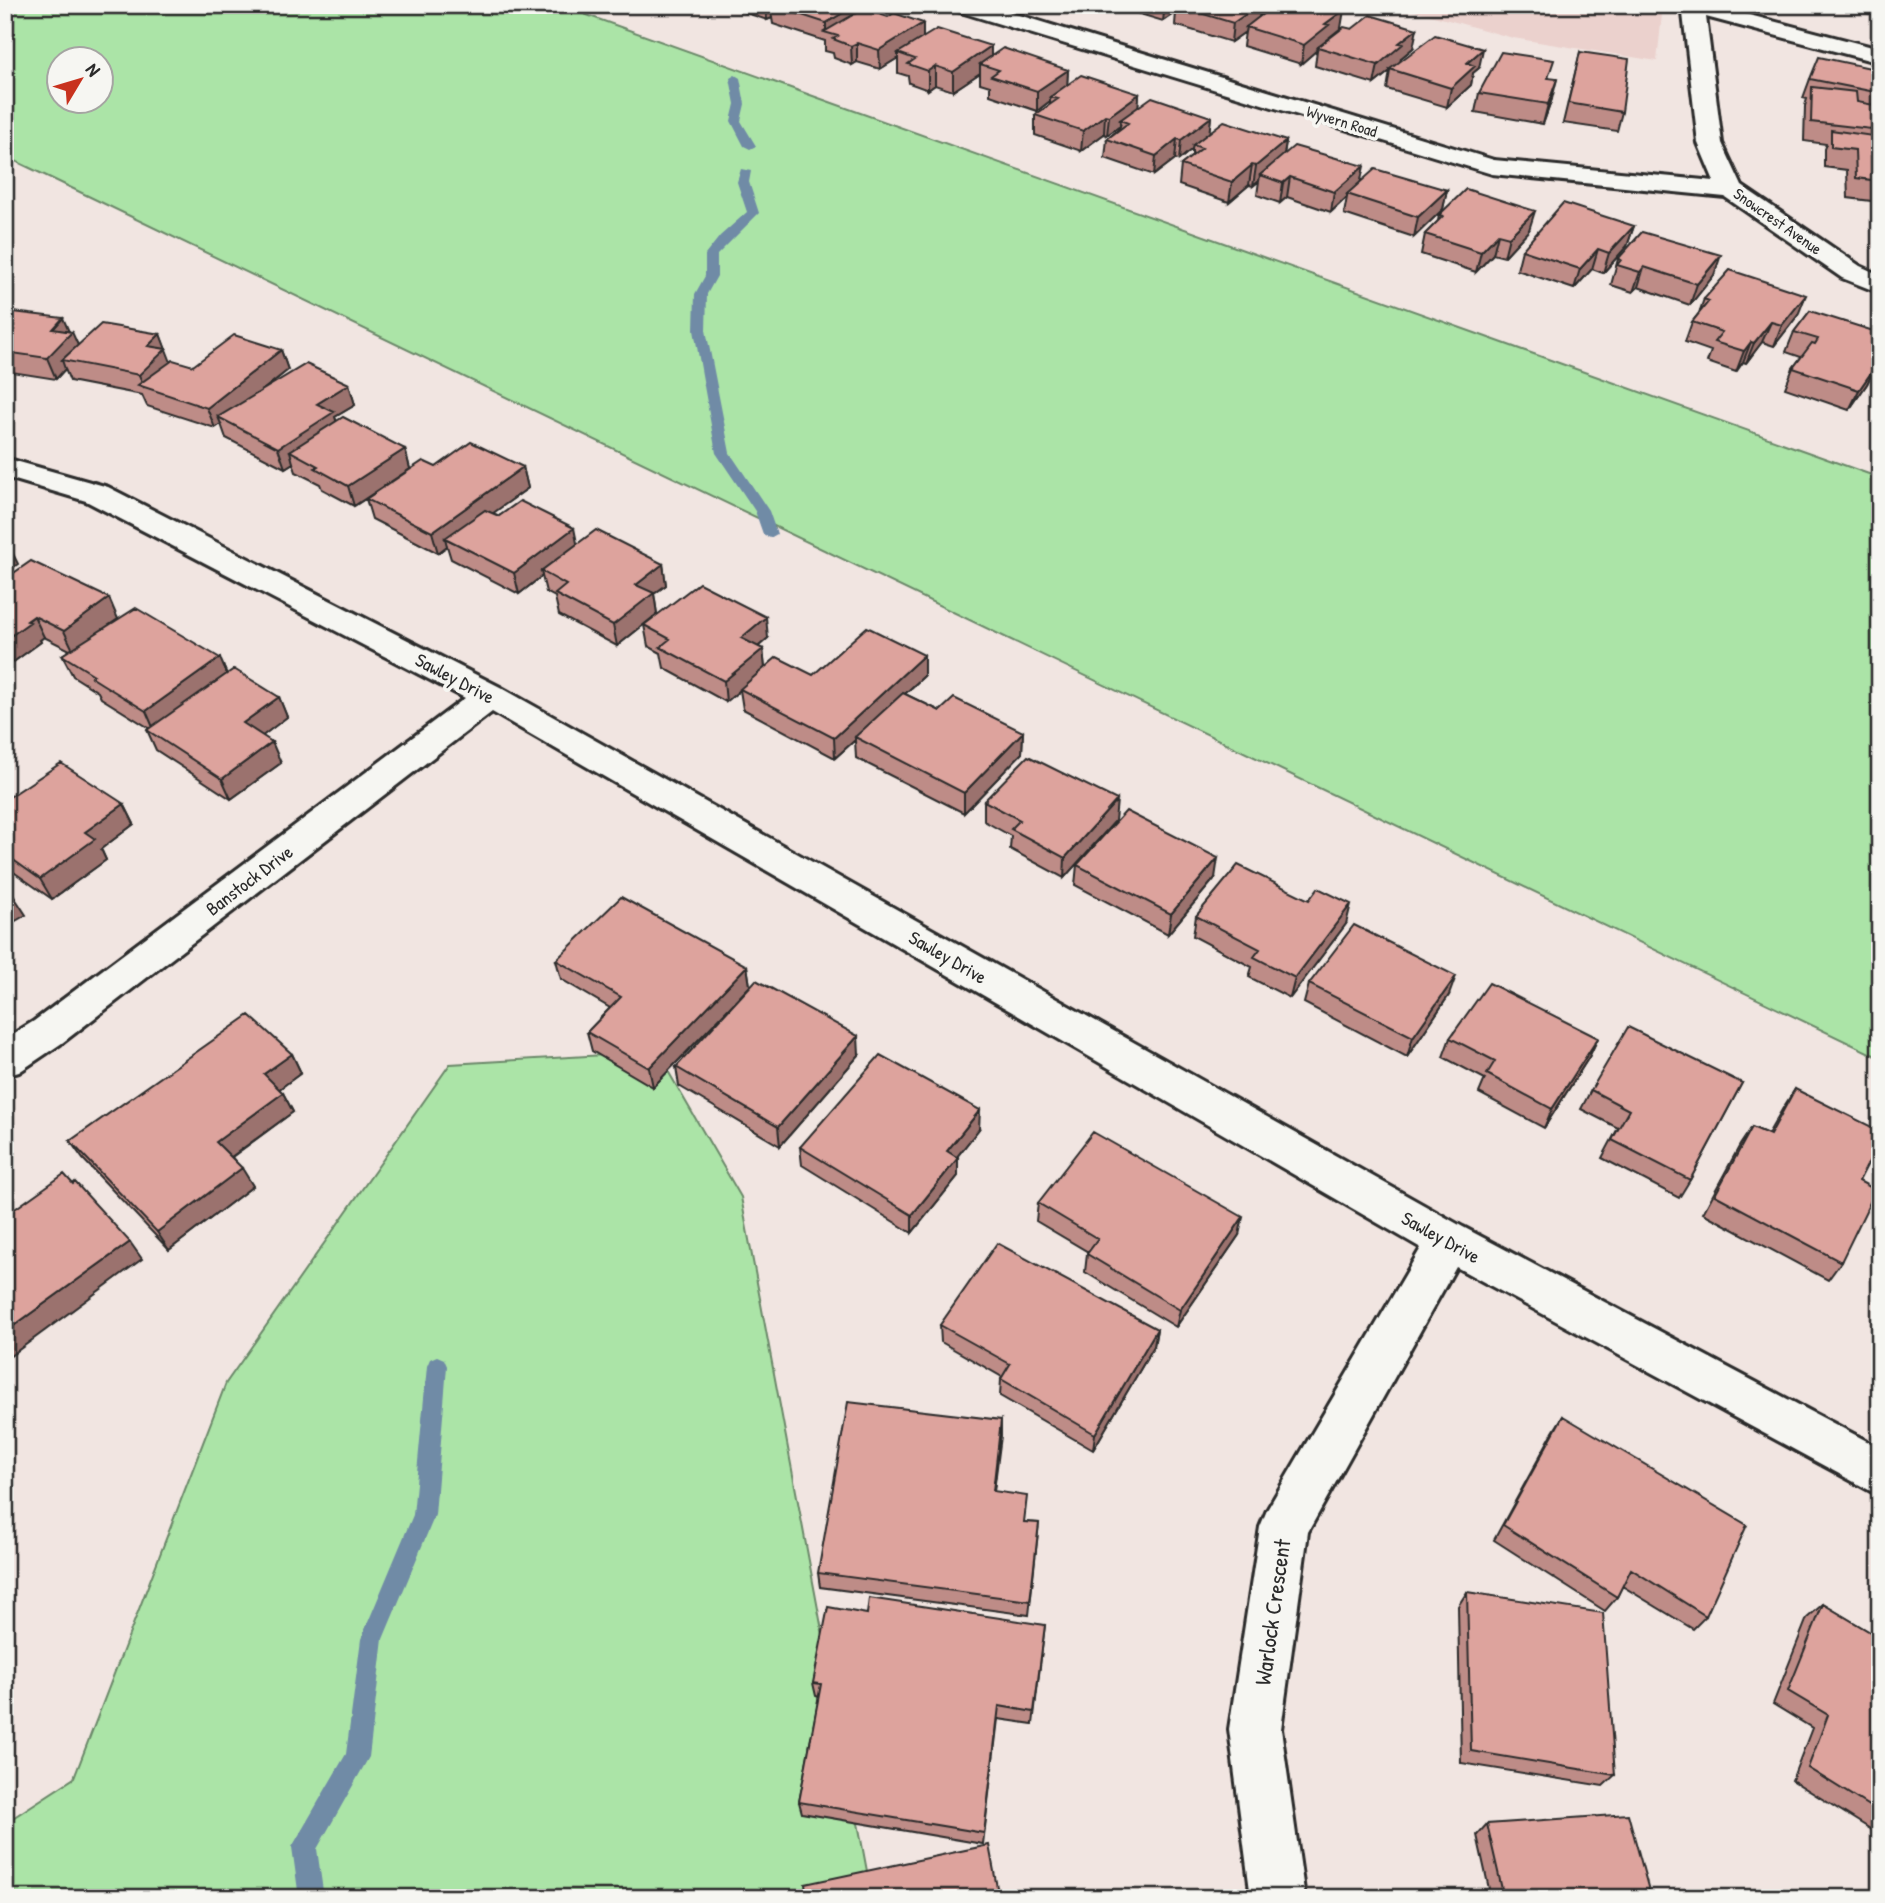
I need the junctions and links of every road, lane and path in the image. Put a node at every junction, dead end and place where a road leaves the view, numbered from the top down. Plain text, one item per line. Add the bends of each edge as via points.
1 (962, 5) edge
2 (1693, 6) edge
3 (1880, 56) edge
4 (1731, 190) junction
5 (1880, 285) edge
6 (5, 467) edge
7 (490, 696) junction
8 (5, 1060) edge
9 (1448, 1241) junction
10 (1880, 1473) edge
11 (1278, 1898) edge

1 - 4 street, Wyvern Road via 1492,167
2 - 3 street
2 - 4 street, Snowcrest Avenue via 1710,143
4 - 5 street, Snowcrest Avenue via 1851,272
6 - 7 street, Sawley Drive via 97,494
7 - 8 street, Banstock Drive
7 - 9 street, Sawley Drive
9 - 10 street, Sawley Drive
9 - 11 street, Warlock Crescent via 1284,1527 1255,1729

